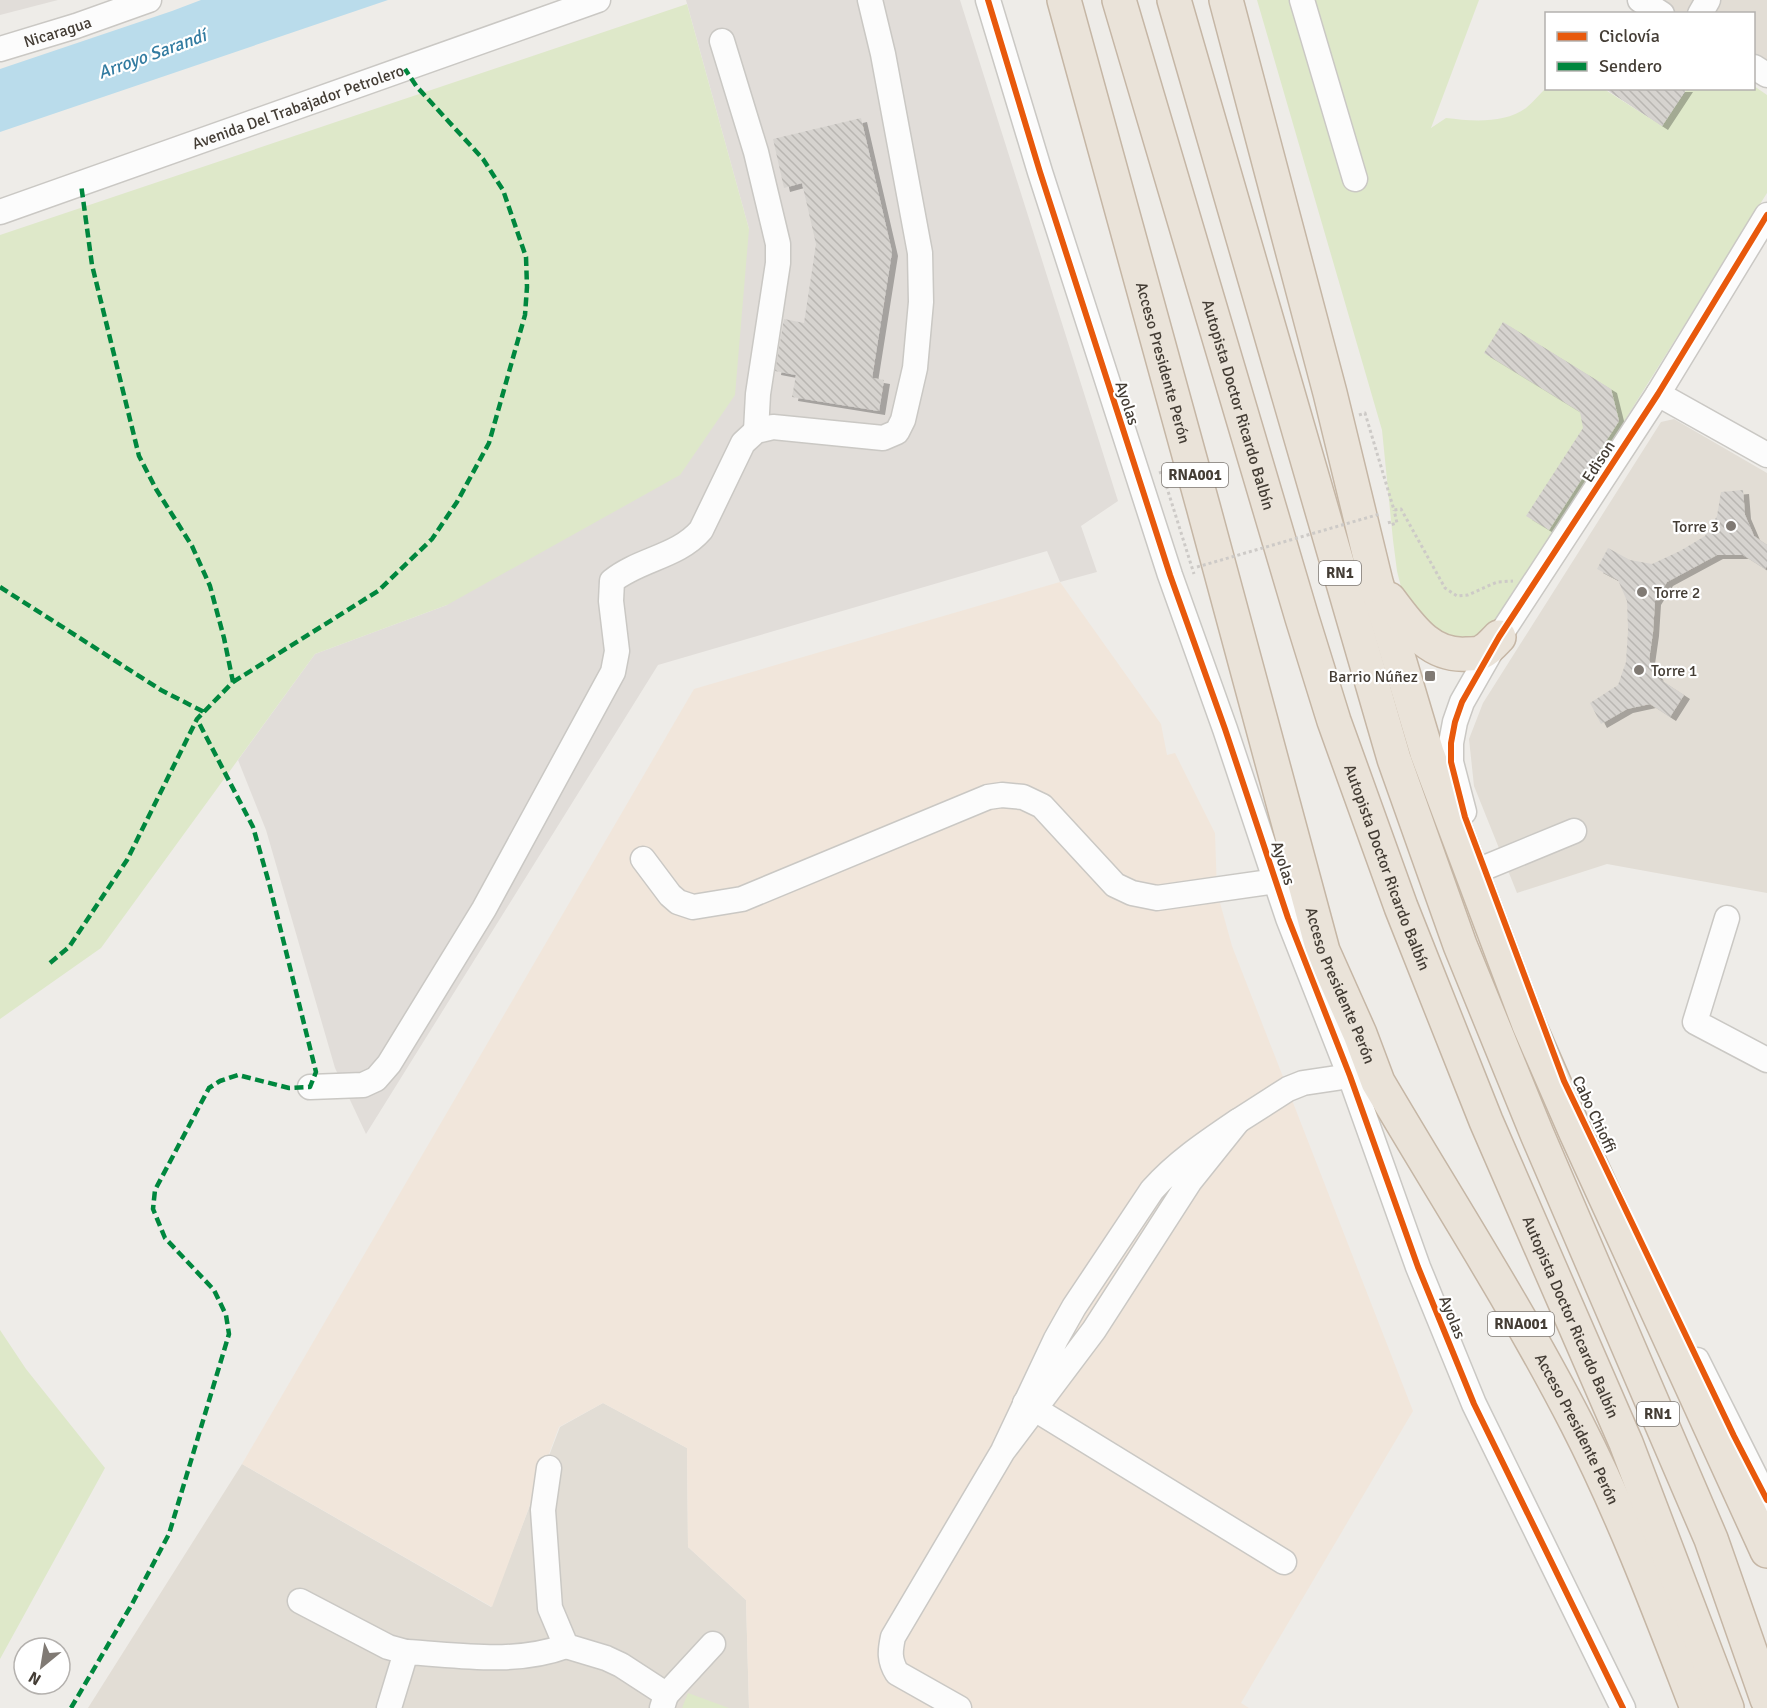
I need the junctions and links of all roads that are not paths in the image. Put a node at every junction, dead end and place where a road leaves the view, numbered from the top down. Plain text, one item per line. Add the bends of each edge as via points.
1 (149, 0) edge
2 (598, 0) edge
3 (870, 0) edge
4 (988, 0) edge
5 (1064, 0) edge
6 (1119, 0) edge
7 (1174, 0) edge
8 (1226, 0) edge
9 (1302, 0) edge
10 (1640, 0) edge
11 (1659, 12) edge
12 (722, 41) dead end
13 (0, 49) edge
14 (1354, 179) dead end
15 (0, 212) edge
16 (1767, 215) edge
17 (1658, 394) junction
18 (756, 432) junction
19 (1767, 455) edge
20 (1376, 582) junction
21 (1499, 637) junction
22 (1455, 722) joint
23 (1574, 831) dead end
24 (643, 859) dead end
25 (1484, 868) junction
26 (1276, 881) junction
27 (1727, 918) dead end
28 (1767, 1060) edge
29 (1364, 1079) junction
30 (310, 1087) dead end
31 (1030, 1407) junction
32 (549, 1468) dead end
33 (1767, 1500) edge
34 (1767, 1551) edge
35 (1284, 1562) dead end
36 (300, 1601) dead end
37 (713, 1644) dead end
38 (566, 1646) junction
39 (406, 1652) junction
40 (1767, 1699) edge
41 (664, 1702) edge
42 (389, 1708) edge
43 (959, 1708) edge
44 (1623, 1708) edge
45 (1697, 1708) edge
46 (1727, 1708) edge

1 - 13 street, Nicaragua
2 - 15 street, Avenida Del Trabajador Petrolero
3 - 18 street via 920,253 921,302 915,368 903,420 897,432 883,438 773,427
4 - 26 street, Ayolas via 1170,575
5 - 29 highway, Acceso Presidente Perón / RNA001 via 1323,951
6 - 46 highway, Autopista Doctor Ricardo Balbín / RN1 via 1334,721 1401,906 1486,1121 1626,1443
7 - 40 highway, RN1 via 1394,759 1460,945 1711,1539
8 - 20 highway
9 - 14 street
10 - 11 street
12 - 18 street via 756,152 778,244
16 - 17 street, Edison
17 - 19 street
17 - 21 street, Edison
18 - 30 street via 742,443 701,530 691,542 623,572 612,581 617,651 613,672 484,909 389,1064 376,1079 363,1085
20 - 21 highway via 1416,634 1443,651 1460,655 1484,651
20 - 34 highway via 1427,753 1529,1025
21 - 22 street, Edison
22 - 25 street, Cabo Chioffi via 1451,762
23 - 25 street
24 - 26 street via 670,895 693,907 742,898 988,797 1002,795 1023,797 1042,806 1115,885 1132,893 1158,898
25 - 33 street, Cabo Chioffi via 1564,1081
26 - 29 street, Ayolas via 1311,979
27 - 28 street via 1695,1022
29 - 31 street via 1303,1083 1238,1121 1190,1181 1094,1330
29 - 44 street, Ayolas via 1418,1266 1474,1404
29 - 45 highway, Acceso Presidente Perón / RNA001 via 1544,1361 1618,1509
31 - 35 street
31 - 43 street via 893,1637 890,1652 897,1673
32 - 38 street via 543,1510 550,1608
36 - 39 street via 388,1647
37 - 41 street
38 - 39 street via 545,1654 514,1657
38 - 41 street via 621,1665
39 - 42 street

